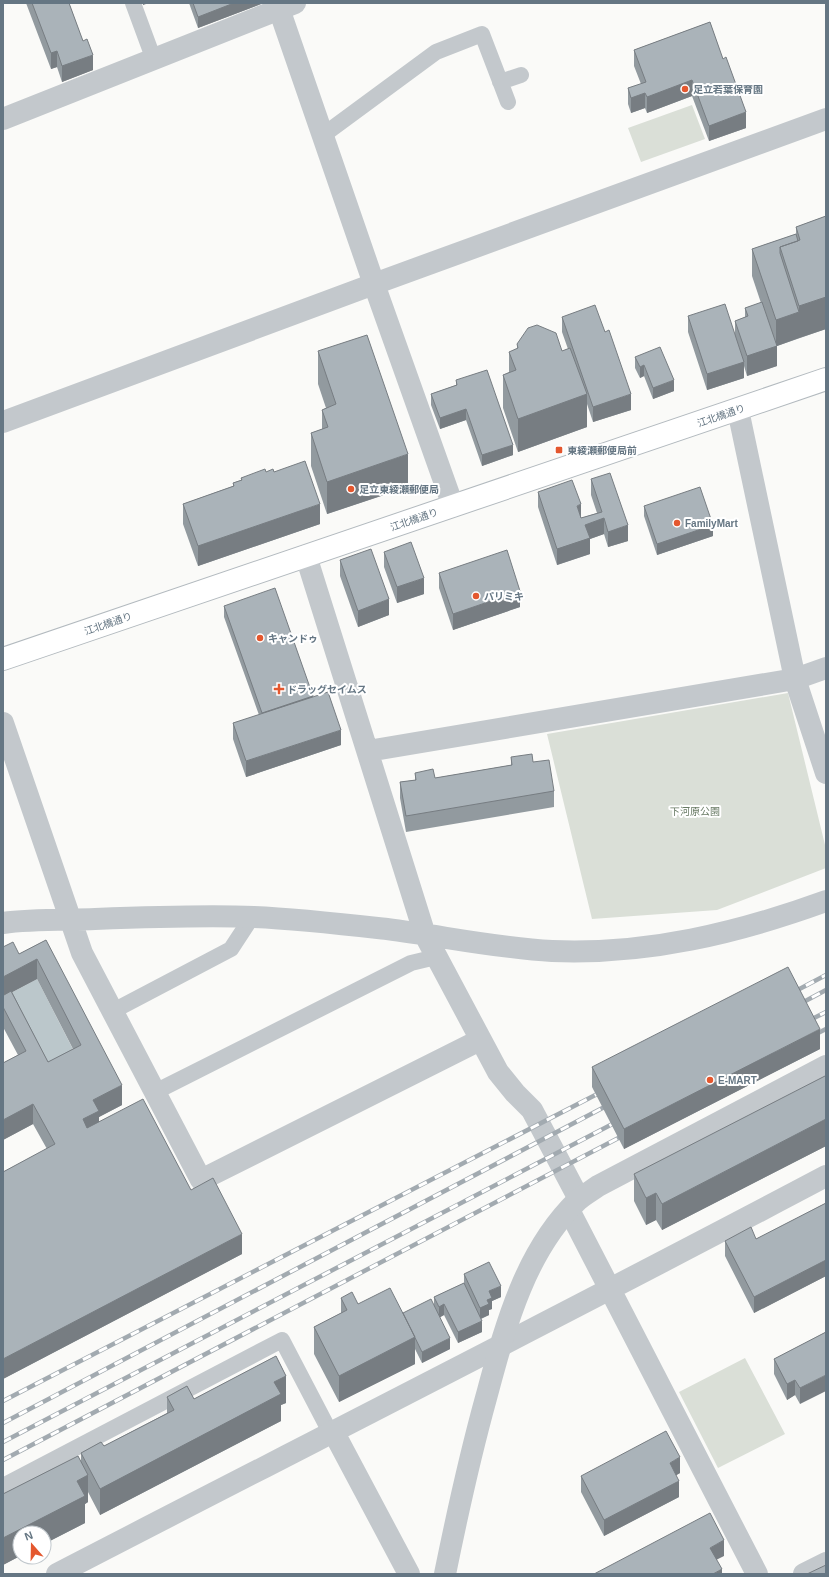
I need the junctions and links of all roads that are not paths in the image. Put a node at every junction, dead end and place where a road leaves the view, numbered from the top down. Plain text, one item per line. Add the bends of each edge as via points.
1 (133, 3) edge
2 (283, 5) edge
3 (154, 60) junction
4 (522, 75) dead end
5 (500, 82) junction
6 (508, 102) dead end
7 (3, 119) edge
8 (826, 119) edge
9 (322, 136) junction
10 (374, 284) junction
11 (826, 379) edge
12 (738, 410) junction
13 (3, 422) edge
14 (453, 506) junction
15 (306, 556) junction
16 (3, 659) edge
17 (826, 668) edge
18 (795, 679) junction
19 (3, 723) edge
20 (368, 751) junction
21 (826, 773) edge
22 (826, 901) edge
23 (252, 917) junction
24 (70, 920) junction
25 (3, 923) edge
26 (425, 935) junction
27 (436, 957) junction
28 (113, 1011) junction
29 (480, 1040) junction
30 (826, 1066) edge
31 (155, 1092) junction
32 (826, 1176) edge
33 (574, 1204) junction
34 (609, 1290) junction
35 (501, 1345) junction
36 (332, 1432) junction
37 (3, 1486) edge
38 (826, 1563) edge
39 (60, 1574) edge
40 (409, 1574) edge
41 (445, 1574) edge
42 (757, 1574) edge
43 (804, 1574) edge

1 - 3 lane
2 - 3 street
2 - 9 street
3 - 7 street
4 - 5 lane
5 - 6 lane
5 - 9 lane via 482,34 436,52
8 - 10 street
9 - 10 street
10 - 13 street
10 - 14 street
11 - 12 main road, 江北橋通り
12 - 14 main road, 江北橋通り
12 - 18 street
14 - 15 main road, 江北橋通り
15 - 16 main road, 江北橋通り
15 - 20 street
17 - 18 street
18 - 20 street
18 - 21 street
19 - 24 street
20 - 26 street
22 - 26 street via 737,930 690,941 641,948 553,951 512,948
23 - 24 street
23 - 26 street
23 - 28 lane via 231,949
24 - 25 street
24 - 28 street via 82,953
26 - 27 street
27 - 29 street
27 - 31 lane via 412,963
28 - 31 street
29 - 31 street via 201,1180
29 - 33 street via 498,1072 532,1110
30 - 33 street via 598,1186
32 - 34 street
33 - 34 street
33 - 35 street via 548,1237 522,1284
34 - 35 street
34 - 42 street
35 - 36 street
35 - 41 street via 478,1426
36 - 37 lane via 282,1340
36 - 39 street
36 - 40 street
38 - 43 street

